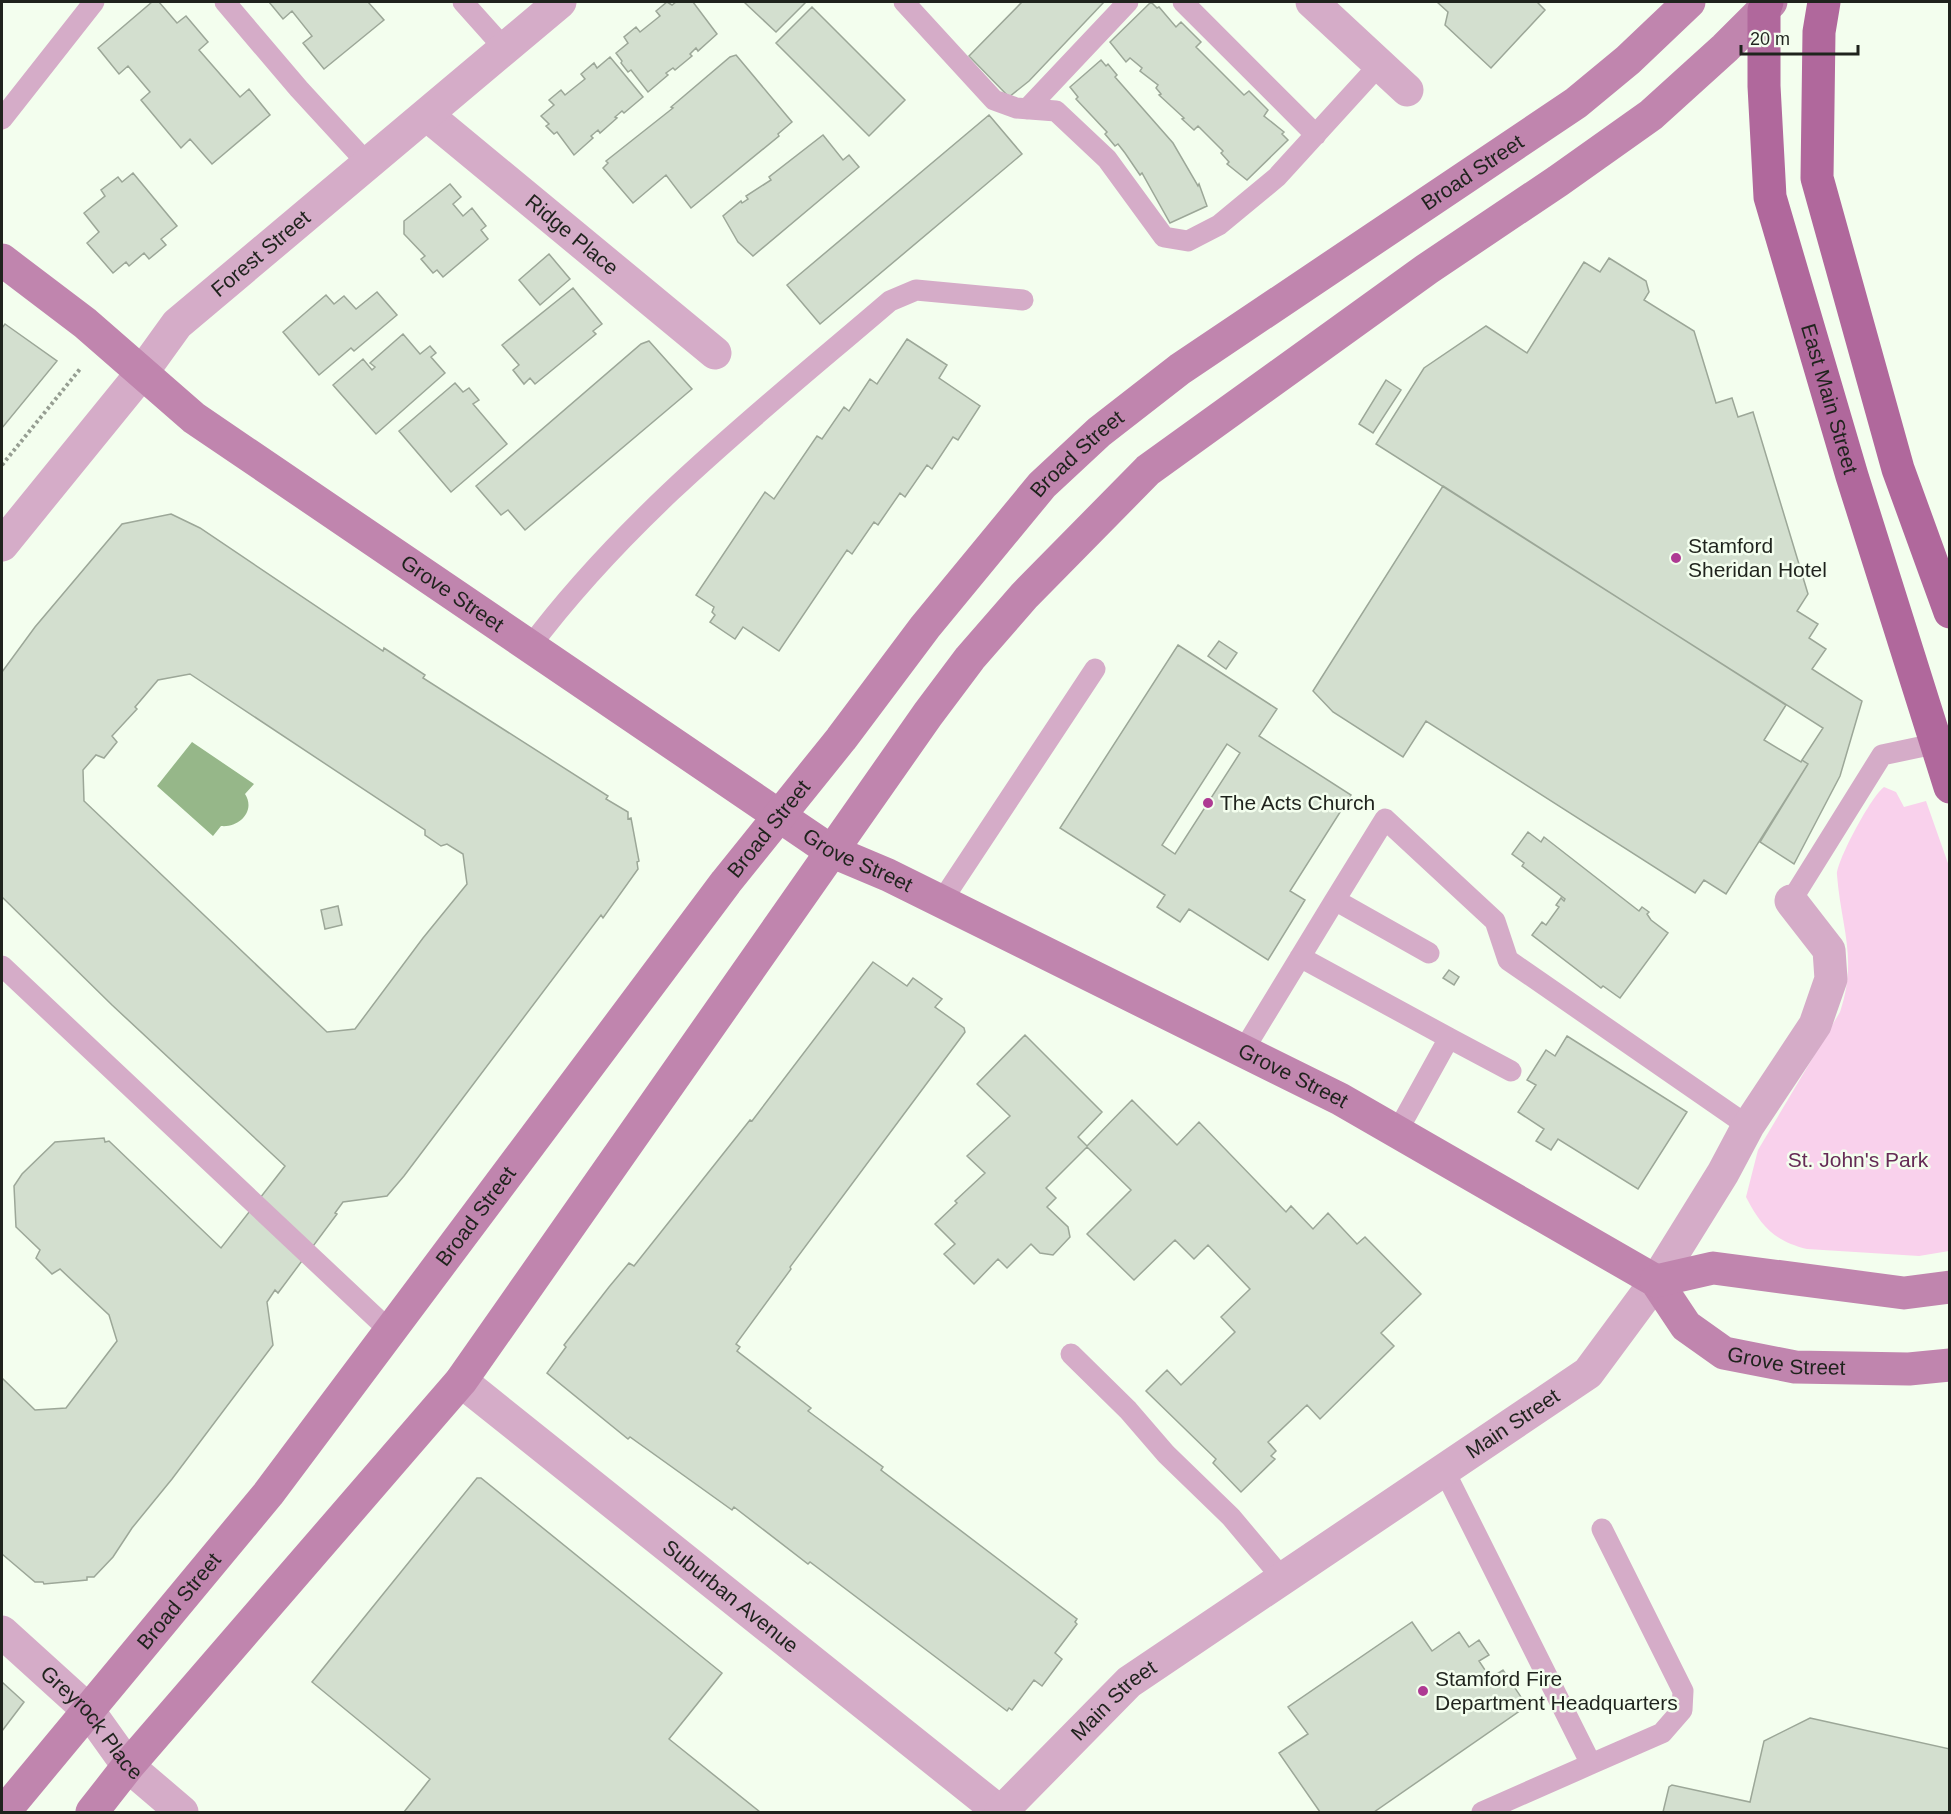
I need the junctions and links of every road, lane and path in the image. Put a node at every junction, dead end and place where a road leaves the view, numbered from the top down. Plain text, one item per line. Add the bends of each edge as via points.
1 (94, 2) edge
2 (225, 2) edge
3 (463, 2) edge
4 (560, 2) edge
5 (904, 2) edge
6 (1128, 2) edge
7 (1183, 2) edge
8 (1312, 2) edge
9 (1689, 2) edge
10 (1824, 2) edge
11 (1767, 4) edge
12 (505, 49) junction
13 (1380, 64) junction
14 (1407, 90) dead end
15 (1027, 109) junction
16 (427, 115) junction
17 (2, 119) edge
18 (1316, 135) junction
19 (368, 164) junction
20 (2, 260) edge
21 (1023, 300) dead end
22 (715, 353) dead end
23 (81, 369) dead end
24 (141, 374) junction
25 (2, 465) edge
26 (2, 544) edge
27 (1950, 612) edge
28 (529, 648) junction
29 (1095, 669) dead end
30 (1934, 744) junction
31 (1950, 787) edge
32 (778, 816) junction
33 (831, 851) junction
34 (1335, 900) junction
35 (1791, 901) joint
36 (941, 902) junction
37 (1429, 953) dead end
38 (1300, 957) junction
39 (2, 966) edge
40 (1449, 1038) junction
41 (1243, 1051) junction
42 (1511, 1071) dead end
43 (1748, 1126) junction
44 (1397, 1132) junction
45 (1656, 1281) junction
46 (1950, 1287) edge
47 (390, 1331) junction
48 (1071, 1354) dead end
49 (1950, 1365) edge
50 (461, 1381) junction
51 (1444, 1470) junction
52 (1602, 1529) dead end
53 (1283, 1579) junction
54 (2, 1632) edge
55 (88, 1710) junction
56 (1591, 1764) junction
57 (128, 1766) junction
58 (4, 1812) edge
59 (92, 1812) edge
60 (182, 1812) edge
61 (1001, 1812) edge
62 (1482, 1812) edge

1 - 17 lane
2 - 19 lane
3 - 12 lane
4 - 12 street, Forest Street
5 - 15 lane via 994,100
6 - 15 lane
7 - 18 lane
8 - 13 street
9 - 32 main road, Broad Street via 1576,103 1180,369 1073,455 993,542
10 - 27 main road via 1819,32 1817,178 1898,469
11 - 30 main road, East Main Street via 1764,86 1770,197
11 - 33 main road via 1651,115 1417,276 1148,470 1032,588 970,658
12 - 16 street, Forest Street
13 - 14 street
13 - 18 lane
15 - 18 lane via 1056,111 1107,159 1164,237 1188,241 1220,225 1277,177
16 - 19 street, Forest Street
16 - 22 street, Ridge Place
19 - 24 street, Forest Street via 177,324
20 - 24 main road, Grove Street via 85,323
21 - 28 lane via 915,290 890,301 625,534 561,604
23 - 25 path
24 - 26 street, Forest Street
24 - 28 main road, Grove Street via 194,418
28 - 32 main road, Grove Street
29 - 36 lane
30 - 31 main road, East Main Street
30 - 35 lane via 1882,755
32 - 33 main road, Grove Street
32 - 47 main road, Broad Street
33 - 36 main road, Grove Street
33 - 50 main road
34 - 37 lane
34 - 38 lane
34 - 43 lane via 1385,819 1495,921 1508,960
35 - 43 street, Main Street via 1828,950 1831,979 1815,1025
36 - 41 main road, Grove Street
38 - 40 lane
38 - 41 lane
39 - 47 lane
40 - 42 lane
40 - 44 lane
41 - 44 main road, Grove Street
43 - 45 street, Main Street
44 - 45 main road, Grove Street
45 - 46 main road via 1713,1268 1904,1293
45 - 49 main road, Grove Street via 1686,1326 1724,1353 1795,1367 1909,1369
45 - 51 street, Main Street via 1588,1373
47 - 55 main road, Broad Street via 268,1494
48 - 53 lane via 1231,1517
50 - 57 main road
50 - 61 street, Suburban Avenue
51 - 53 street, Main Street
51 - 56 lane
52 - 56 lane via 1683,1691 1682,1710 1662,1733
53 - 61 street, Main Street via 1129,1683
54 - 55 street, Greyrock Place
55 - 57 street, Greyrock Place
55 - 58 main road, Broad Street
56 - 62 lane
57 - 59 main road
57 - 60 street, Greyrock Place

